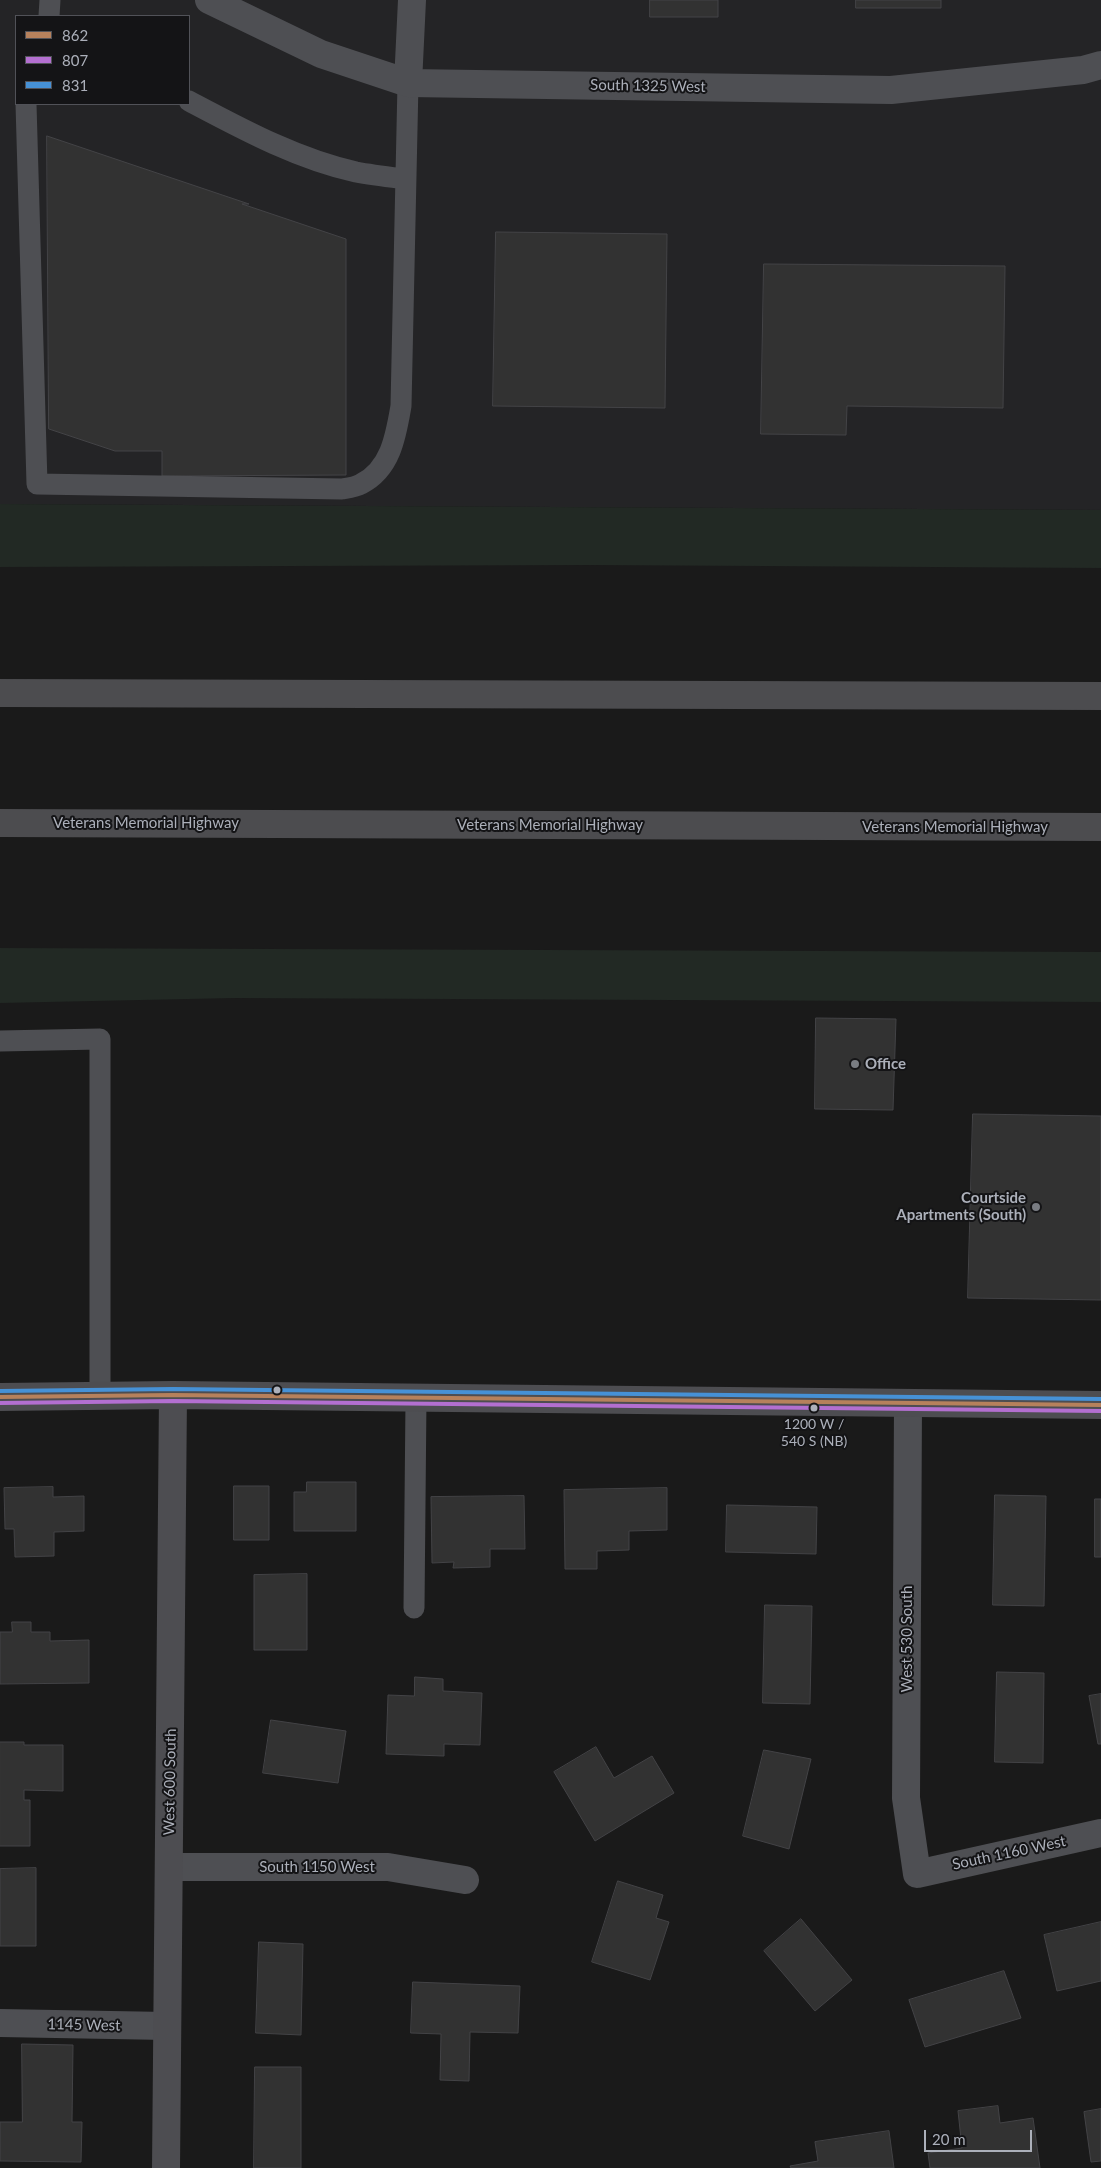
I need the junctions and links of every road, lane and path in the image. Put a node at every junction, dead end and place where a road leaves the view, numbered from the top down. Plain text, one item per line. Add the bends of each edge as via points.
1 (50, 0) edge
2 (209, 0) edge
3 (412, 0) edge
4 (49, 15) edge
5 (1101, 65) edge
6 (408, 83) junction
7 (190, 102) edge
8 (26, 105) edge
9 (405, 179) junction
10 (0, 693) edge
11 (1101, 696) edge
12 (0, 823) edge
13 (1101, 827) edge
14 (0, 1040) edge
15 (173, 1395) junction
16 (100, 1396) junction
17 (0, 1397) edge
18 (416, 1399) junction
19 (908, 1404) junction
20 (1101, 1405) edge
21 (414, 1608) dead end
22 (1101, 1834) edge
23 (169, 1867) junction
24 (917, 1874) joint
25 (465, 1880) dead end
26 (0, 2023) edge
27 (167, 2026) junction
28 (166, 2168) edge

1 - 4 lane
2 - 6 street, South 1325 West via 321,54
3 - 6 street
5 - 6 street, South 1325 West via 1083,70 891,90
6 - 9 lane
7 - 9 lane via 310,158 355,172
8 - 9 lane via 37,484 342,489 361,485 381,468 394,443 401,406
10 - 11 highway
12 - 13 highway, Veterans Memorial Highway
14 - 16 lane via 100,1039
15 - 16 main road
15 - 18 main road
15 - 23 main road, West 600 South
16 - 17 main road
18 - 19 main road
18 - 21 lane
19 - 20 main road
19 - 24 street, West 530 South via 906,1798
22 - 24 street, South 1160 West
23 - 25 street, South 1150 West via 388,1867
23 - 27 main road, West 600 South
26 - 27 street, 1145 West
27 - 28 main road, West 600 South

